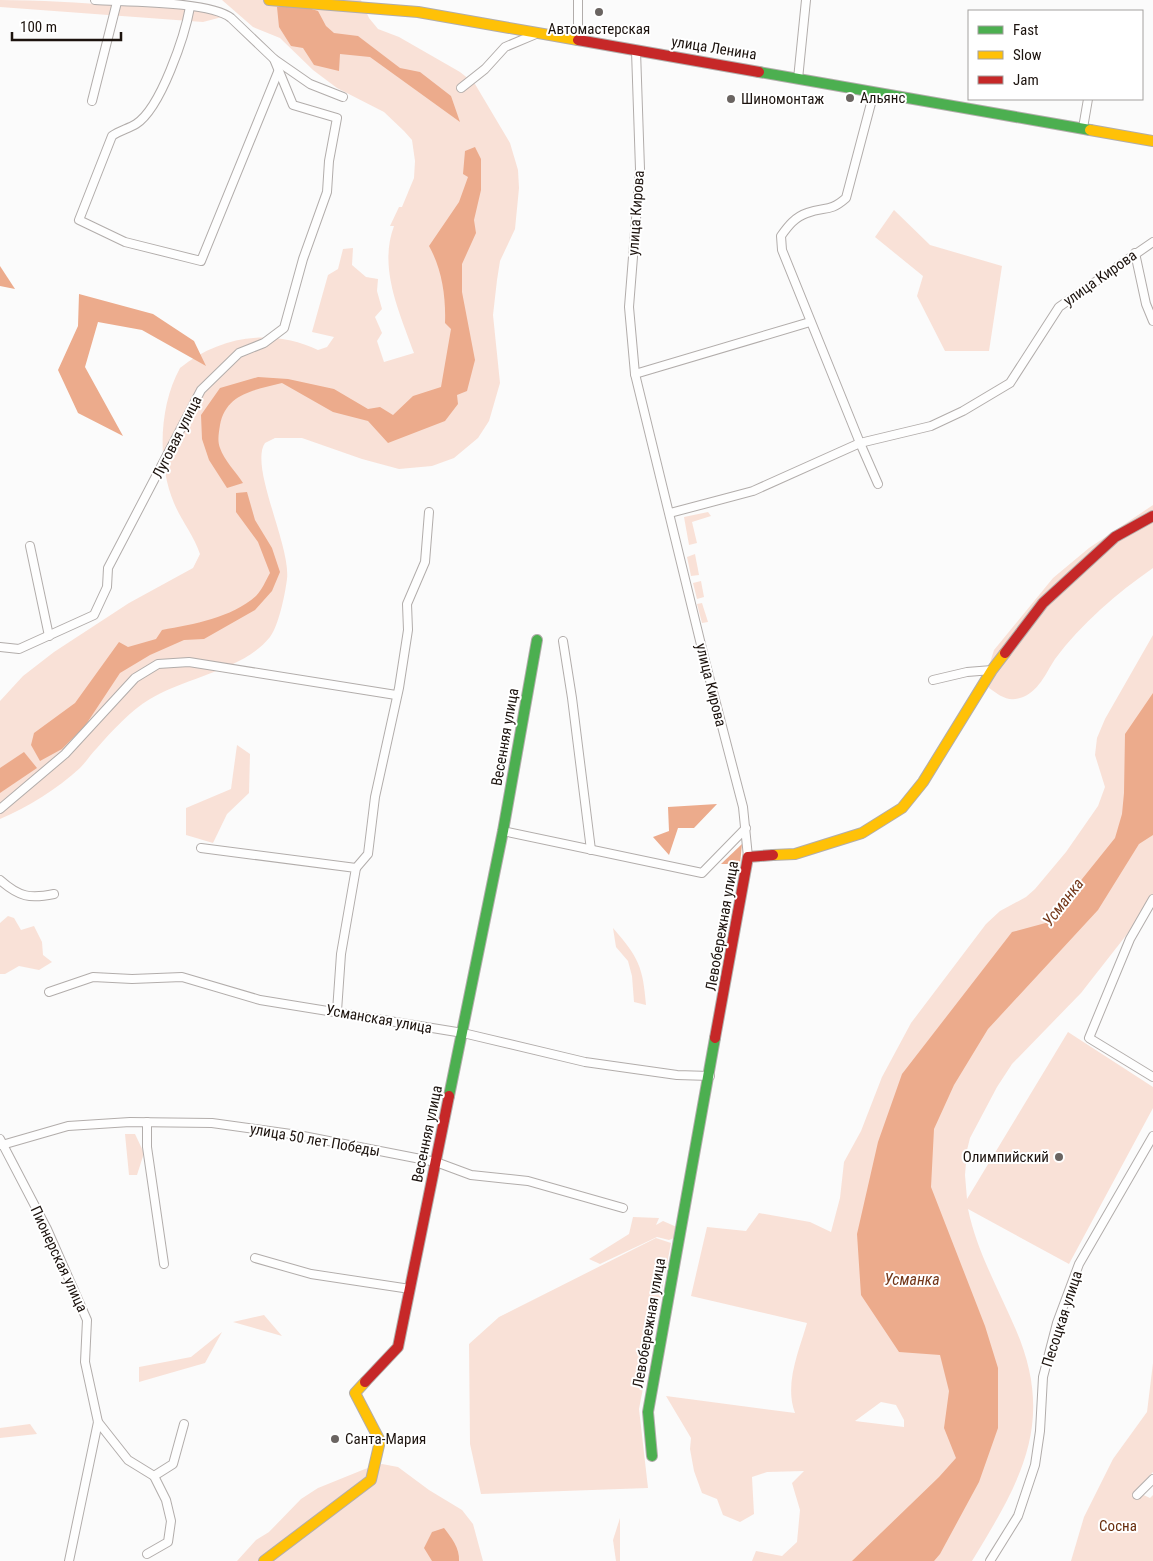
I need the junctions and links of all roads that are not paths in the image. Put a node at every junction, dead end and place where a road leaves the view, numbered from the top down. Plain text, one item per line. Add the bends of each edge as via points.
1 (95, 0) edge
2 (269, 0) edge
3 (578, 0) edge
4 (806, 0) edge
5 (117, 2) junction
6 (190, 7) junction
7 (536, 34) junction
8 (578, 40) junction
9 (636, 51) junction
10 (274, 59) junction
11 (278, 72) junction
12 (798, 79) junction
13 (461, 88) dead end
14 (874, 92) junction
15 (343, 97) dead end
16 (1088, 100) edge
17 (92, 101) dead end
18 (1083, 128) junction
19 (1153, 141) edge
20 (1153, 242) edge
21 (1134, 252) junction
22 (1153, 321) edge
23 (810, 322) junction
24 (635, 374) junction
25 (860, 443) junction
26 (878, 484) dead end
27 (429, 512) dead end
28 (670, 513) junction
29 (1153, 516) edge
30 (30, 546) dead end
31 (49, 636) junction
32 (537, 640) dead end
33 (562, 641) dead end
34 (0, 648) edge
35 (992, 670) junction
36 (933, 680) dead end
37 (396, 695) junction
38 (0, 809) edge
39 (746, 828) junction
40 (503, 831) junction
41 (201, 848) dead end
42 (592, 850) junction
43 (748, 857) junction
44 (356, 868) junction
45 (0, 880) edge
46 (54, 894) dead end
47 (1153, 899) edge
48 (49, 992) dead end
49 (337, 1011) junction
50 (463, 1033) junction
51 (710, 1076) junction
52 (1153, 1077) edge
53 (147, 1122) junction
54 (1, 1142) edge
55 (1152, 1142) edge
56 (436, 1162) junction
57 (623, 1208) dead end
58 (255, 1258) dead end
59 (164, 1264) dead end
60 (410, 1289) junction
61 (98, 1422) junction
62 (184, 1424) dead end
63 (652, 1456) dead end
64 (154, 1476) junction
65 (1153, 1479) edge
66 (1137, 1495) dead end
67 (147, 1554) dead end
68 (69, 1561) edge
69 (264, 1561) edge
70 (990, 1561) edge

1 - 5 street, Луговая улица
2 - 7 street, улица Ленина via 418,12
3 - 8 street
4 - 12 street
5 - 6 street, Луговая улица
5 - 17 street
6 - 10 street, Луговая улица via 226,14
6 - 11 street via 177,54 165,81 150,109 136,124 112,136 79,220 125,242 201,261
7 - 8 street, улица Ленина
7 - 13 street via 505,47
8 - 9 street, улица Ленина
9 - 12 street, улица Ленина
9 - 24 street, улица Кирова via 640,169 629,307
10 - 11 street, Луговая улица
10 - 15 street via 310,84
11 - 31 street, Луговая улица via 293,105 337,118 327,192 303,259 284,328 264,343 240,352 201,390 108,568 107,587 94,614
12 - 14 street, улица Ленина
14 - 18 street, улица Ленина
14 - 23 street via 846,198 835,208 806,213 792,221 781,236 782,250
16 - 18 street
18 - 19 street, улица Ленина
20 - 21 street, улица Кирова
21 - 22 street
21 - 25 street, улица Кирова via 1059,307 1010,382 963,412 932,426
23 - 24 street
23 - 25 street
24 - 28 street, улица Кирова
25 - 26 street
25 - 28 street, улица Кирова via 753,491
27 - 37 street via 425,562 407,604 408,630
28 - 39 street, улица Кирова
29 - 35 street, Левобережная улица via 1115,537 1043,603
30 - 31 street
31 - 34 street, Луговая улица via 19,649
32 - 40 street, Весенняя улица
33 - 42 street
35 - 36 street
35 - 43 street, Левобережная улица via 923,782 902,808 862,833 796,854
37 - 38 street via 189,662 158,664 135,678 65,754
37 - 44 street via 375,796 368,854
39 - 42 street via 702,873
39 - 43 street, улица Кирова
40 - 42 street
40 - 50 street, Весенняя улица
41 - 44 street
43 - 51 street, Левобережная улица
44 - 49 street via 341,954
45 - 46 street via 21,896
47 - 52 street via 1130,939 1089,1038
48 - 49 street, Усманская улица via 93,977 182,977 260,1000
49 - 50 street, Усманская улица
50 - 51 street, Усманская улица via 586,1062 677,1075
50 - 56 street, Весенняя улица
51 - 63 street, Левобережная улица via 648,1412
53 - 54 street, улица 50 лет Победы via 68,1126
53 - 56 street, улица 50 лет Победы via 212,1123 298,1135
53 - 59 street via 147,1147
54 - 61 street, Пионерская улица via 47,1229 87,1320 85,1362
55 - 70 street, Песоцкая улица via 1079,1264 1057,1323 1043,1377 1035,1466 1018,1516
56 - 57 street, улица 50 лет Победы via 471,1175 528,1181
56 - 60 street, Весенняя улица
58 - 60 street via 311,1274
60 - 69 street, Весенняя улица via 398,1347 355,1393 380,1441 371,1480
61 - 64 street via 128,1460
61 - 68 street, Пионерская улица
62 - 64 street via 173,1464
64 - 67 street via 166,1500 171,1521 168,1542
65 - 66 street

